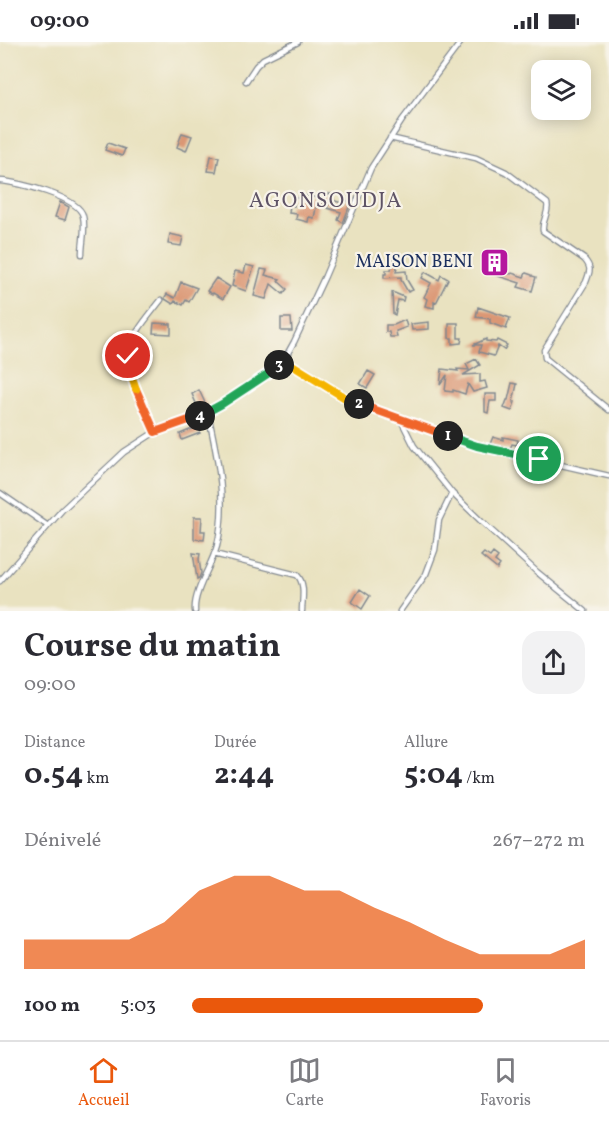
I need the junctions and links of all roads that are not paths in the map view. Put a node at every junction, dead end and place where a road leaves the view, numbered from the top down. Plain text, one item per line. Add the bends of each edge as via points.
1 (297, 42) edge
2 (461, 42) edge
3 (246, 81) dead end
4 (390, 138) junction
5 (0, 181) edge
6 (82, 254) dead end
7 (161, 300) dead end
8 (284, 360) junction
9 (609, 410) edge
10 (208, 413) junction
11 (401, 420) junction
12 (155, 432) junction
13 (609, 476) edge
14 (0, 493) edge
15 (452, 493) junction
16 (48, 526) junction
17 (214, 554) junction
18 (0, 581) edge
19 (195, 611) edge
20 (302, 611) edge
21 (400, 611) edge
22 (585, 611) edge

1 - 3 street via 263,59
2 - 4 street
4 - 8 street via 371,168
4 - 9 street via 476,158 506,172 547,203 543,231 584,259 590,271 544,354
5 - 6 street via 41,190 76,206 83,215
7 - 12 street via 135,336 128,356 132,381
8 - 10 street
8 - 11 street via 347,399
10 - 12 street
10 - 17 street via 221,488
11 - 13 street via 477,446
11 - 15 street via 414,446
12 - 16 street via 109,465
14 - 16 street
15 - 21 street via 439,520 435,550 426,574
15 - 22 street
16 - 18 street
17 - 19 street
17 - 20 street via 297,575 302,586

